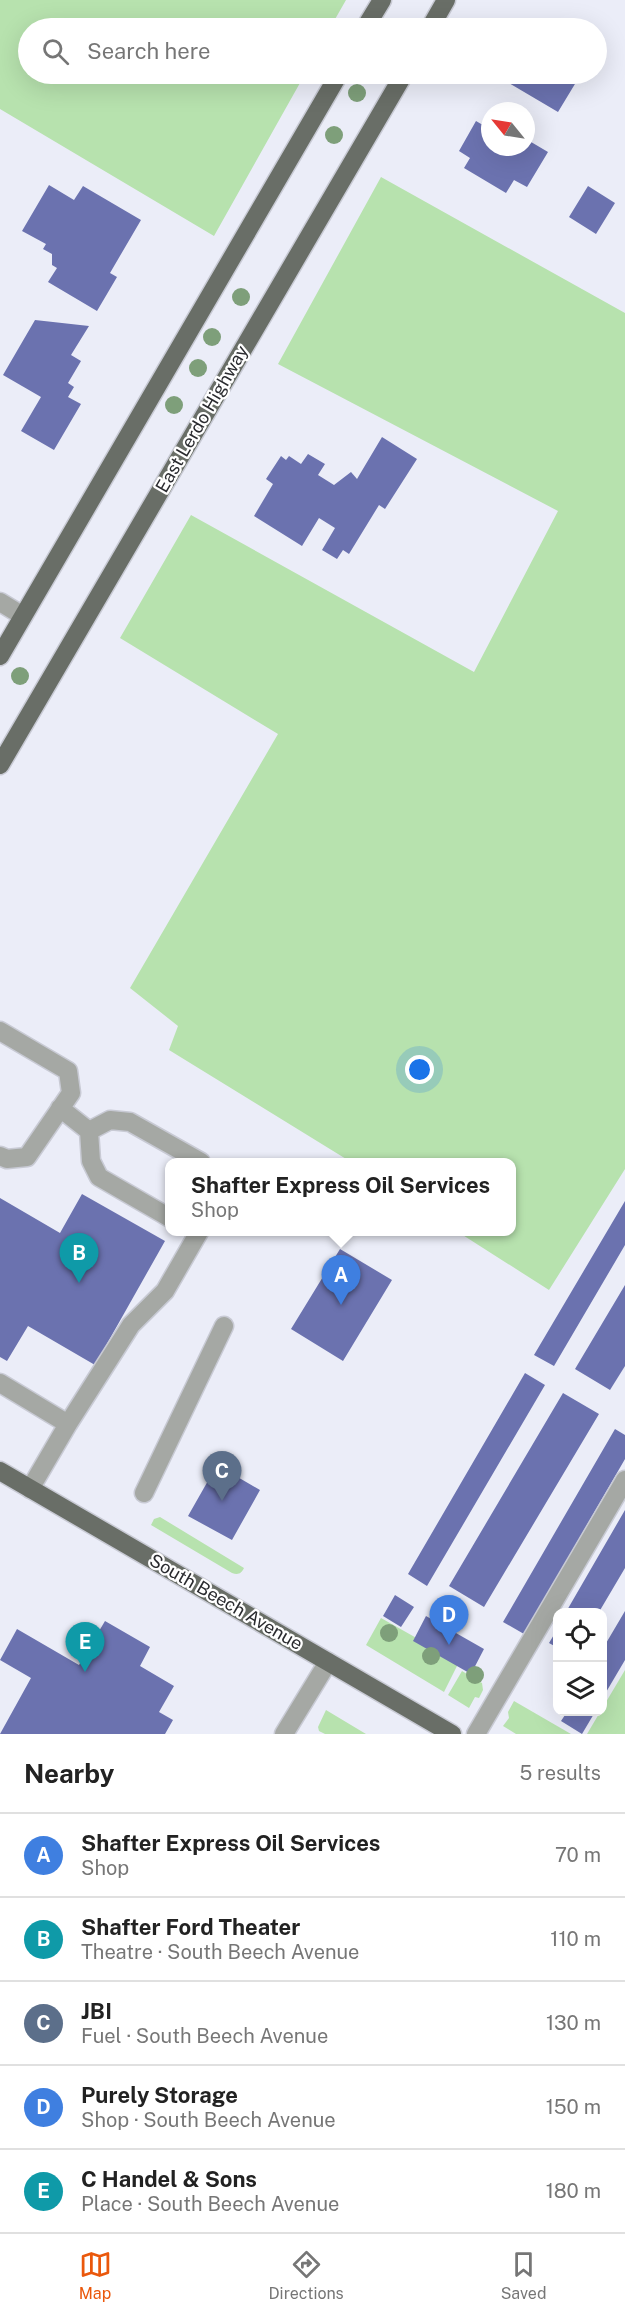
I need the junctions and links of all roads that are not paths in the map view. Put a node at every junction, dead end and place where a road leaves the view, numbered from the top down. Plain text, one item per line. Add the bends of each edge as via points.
1 (382, 0) edge
2 (446, 0) edge
3 (371, 18) edge
4 (436, 18) edge
5 (333, 84) edge
6 (398, 84) edge
7 (0, 602) edge
8 (23, 616) junction
9 (0, 656) edge
10 (0, 765) edge
11 (2, 1038) edge
12 (60, 1108) junction
13 (89, 1131) junction
14 (0, 1156) edge
15 (194, 1158) edge
16 (165, 1215) edge
17 (195, 1236) edge
18 (224, 1326) dead end
19 (0, 1383) edge
20 (68, 1424) junction
21 (0, 1471) edge
22 (625, 1480) edge
23 (30, 1489) junction
24 (144, 1493) dead end
25 (328, 1662) junction
26 (284, 1734) edge
27 (452, 1734) edge
28 (476, 1734) edge

1 - 3 main road
2 - 4 main road
5 - 8 main road
6 - 10 main road, East Lerdo Highway
7 - 8 lane
8 - 9 main road
11 - 12 lane via 68,1071 71,1093
12 - 13 lane
12 - 14 lane via 27,1157 7,1160
13 - 15 lane via 110,1120 130,1122
13 - 16 lane via 91,1161 99,1177
17 - 20 lane via 165,1291 131,1325
18 - 24 lane
19 - 20 lane
20 - 23 lane
21 - 23 main road, South Beech Avenue
22 - 28 lane
23 - 25 main road, South Beech Avenue
25 - 26 lane
25 - 27 main road, South Beech Avenue

